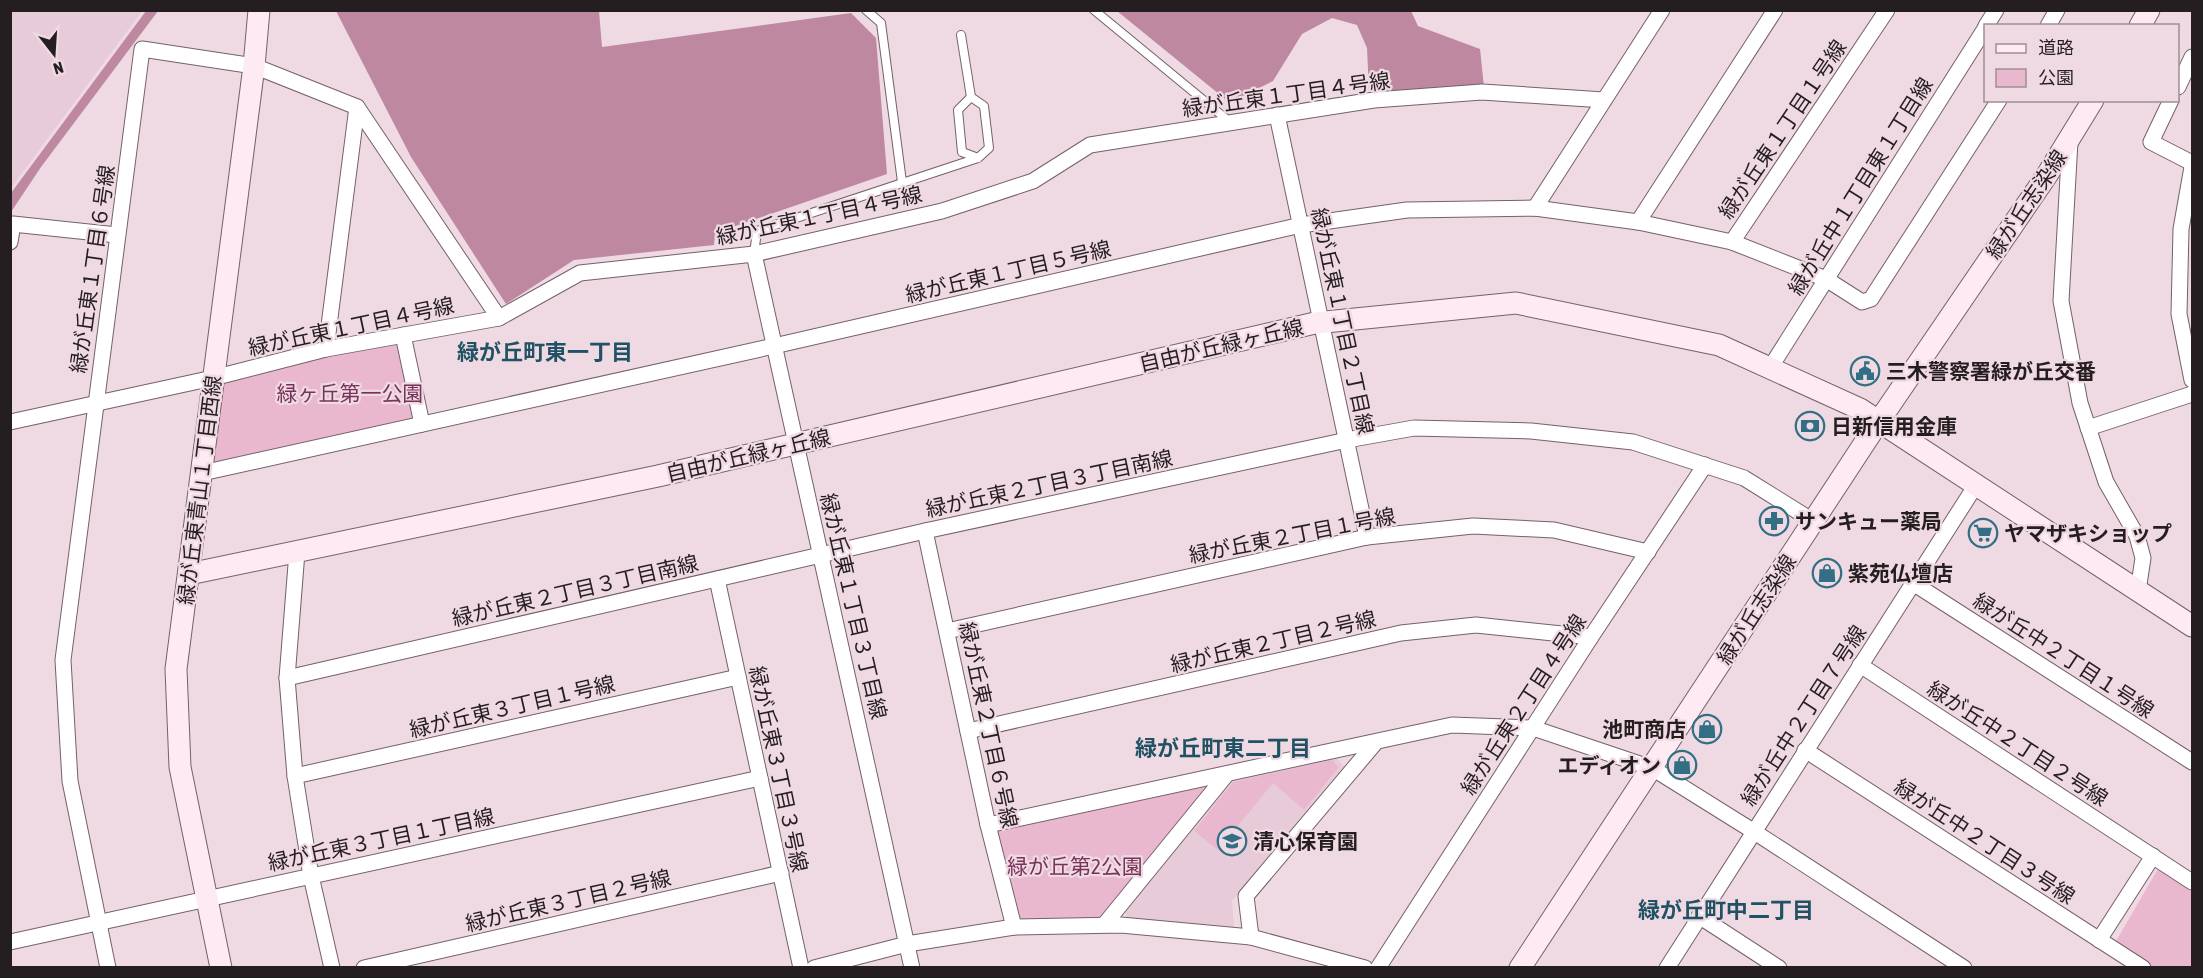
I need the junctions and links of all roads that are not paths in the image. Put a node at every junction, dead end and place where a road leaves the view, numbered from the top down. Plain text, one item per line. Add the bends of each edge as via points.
1 (259, 10) edge
2 (866, 10) edge
3 (1094, 10) edge
4 (1662, 10) edge
5 (1775, 10) edge
6 (1887, 10) edge
7 (1996, 10) edge
8 (2057, 10) edge
9 (2149, 10) edge
10 (1987, 24) edge
11 (2049, 24) edge
12 (2141, 24) edge
13 (1984, 29) edge
14 (961, 35) dead end
15 (2193, 57) edge
16 (254, 66) junction
17 (2179, 85) edge
18 (971, 97) junction
19 (1604, 100) junction
20 (1998, 102) edge
21 (2092, 102) edge
22 (2170, 102) edge
23 (357, 107) junction
24 (1277, 115) junction
25 (1231, 122) junction
26 (2070, 138) junction
27 (978, 158) junction
28 (2193, 163) edge
29 (2193, 167) edge
30 (902, 182) junction
31 (1535, 208) junction
32 (1638, 222) junction
33 (1301, 225) junction
34 (117, 235) junction
35 (10, 242) edge
36 (1732, 242) junction
37 (754, 254) junction
38 (1826, 279) junction
39 (500, 318) junction
40 (1323, 323) junction
41 (403, 335) junction
42 (774, 346) junction
43 (326, 349) junction
44 (1770, 368) junction
45 (213, 378) junction
46 (2193, 380) edge
47 (2193, 394) edge
48 (95, 403) junction
49 (1879, 421) junction
50 (10, 422) edge
51 (422, 424) junction
52 (2088, 428) junction
53 (1347, 440) junction
54 (796, 444) junction
55 (1705, 465) junction
56 (202, 473) junction
57 (1976, 485) junction
58 (1813, 521) junction
59 (925, 531) junction
60 (1367, 537) junction
61 (297, 552) junction
62 (1648, 552) junction
63 (821, 556) junction
64 (189, 574) junction
65 (717, 579) junction
66 (1913, 583) junction
67 (2139, 591) junction
68 (2193, 626) edge
69 (947, 631) junction
70 (1591, 637) junction
71 (1860, 665) junction
72 (738, 677) junction
73 (287, 678) junction
74 (1533, 728) junction
75 (968, 731) junction
76 (1376, 742) junction
77 (1805, 750) junction
78 (2193, 762) edge
79 (1652, 768) junction
80 (1227, 774) junction
81 (295, 776) junction
82 (760, 778) junction
83 (988, 825) junction
84 (1753, 831) junction
85 (2153, 856) junction
86 (780, 873) junction
87 (311, 876) junction
88 (2193, 882) edge
89 (206, 899) junction
90 (1699, 916) junction
91 (98, 923) junction
92 (1104, 925) junction
93 (1014, 927) junction
94 (1251, 937) junction
95 (2099, 940) junction
96 (10, 942) edge
97 (907, 944) junction
98 (108, 968) edge
99 (221, 968) edge
100 (332, 968) edge
101 (364, 968) edge
102 (801, 968) edge
103 (814, 968) edge
104 (912, 968) edge
105 (1365, 968) edge
106 (1378, 968) edge
107 (1520, 968) edge
108 (1666, 968) edge
109 (1779, 968) edge
110 (1964, 968) edge
111 (2143, 968) edge

1 - 16 street, 緑が丘東青山１丁目西線
2 - 30 lane via 881,23
3 - 25 lane
4 - 19 street
5 - 32 street
6 - 36 street, 緑が丘東１丁目１号線
7 - 10 street, 緑が丘中１丁目東１丁目線
8 - 11 street
9 - 12 street
13 - 38 street, 緑が丘中１丁目東１丁目線
14 - 18 lane
15 - 17 street
16 - 23 street, 緑が丘東１丁目６号線
16 - 34 street, 緑が丘東１丁目６号線 via 142,49
16 - 45 street, 緑が丘東青山１丁目西線
18 - 27 lane via 984,106 989,148
18 - 27 lane via 958,110 962,152
19 - 24 street, 緑が丘東１丁目４号線 via 1482,93 1374,100
19 - 31 street
20 - 38 street, 緑が丘東１丁目５号線 via 1871,299 1862,302
21 - 26 street, 緑が丘志染線
22 - 28 street via 2151,142
23 - 39 street
23 - 43 street
24 - 25 street, 緑が丘東１丁目４号線
24 - 33 street, 緑が丘東１丁目２丁目線
25 - 37 street, 緑が丘東１丁目４号線 via 1090,145 1033,181 942,211
26 - 49 street, 緑が丘志染線
26 - 52 street via 2061,301
27 - 30 lane
29 - 46 street via 2181,229 2179,314
30 - 37 lane via 757,231
31 - 32 street, 緑が丘東１丁目５号線
31 - 33 street, 緑が丘東１丁目５号線 via 1407,210
32 - 36 street, 緑が丘東１丁目５号線
33 - 40 street, 緑が丘東１丁目２丁目線
33 - 42 street, 緑が丘東１丁目５号線
34 - 35 street via 13,224
34 - 48 street, 緑が丘東１丁目６号線
36 - 38 street, 緑が丘東１丁目５号線
37 - 39 street, 緑が丘東１丁目４号線 via 580,273
37 - 42 street, 緑が丘東１丁目３丁目線
38 - 44 street, 緑が丘中１丁目東１丁目線
39 - 41 street, 緑が丘東１丁目４号線
40 - 44 street, 自由が丘緑ヶ丘線 via 1516,303 1719,345
40 - 53 street, 緑が丘東１丁目２丁目線
40 - 54 street, 自由が丘緑ヶ丘線
41 - 43 street, 緑が丘東１丁目４号線
41 - 51 street
42 - 51 street, 緑が丘東１丁目５号線
42 - 54 street, 緑が丘東１丁目３丁目線
43 - 45 street, 緑が丘東１丁目４号線
44 - 49 street, 自由が丘緑ヶ丘線
45 - 48 street, 緑が丘東１丁目４号線
45 - 56 street, 緑が丘東青山１丁目西線
47 - 52 street
48 - 50 street, 緑が丘東１丁目４号線
48 - 91 street, 緑が丘東１丁目６号線 via 63,660 70,781
49 - 57 street, 自由が丘緑ヶ丘線
49 - 58 street, 緑が丘志染線
51 - 56 street, 緑が丘東１丁目５号線
52 - 67 street via 2106,482 2137,536 2143,558
53 - 55 street, 緑が丘東２丁目３丁目南線 via 1414,428 1531,431 1633,442
53 - 59 street, 緑が丘東２丁目３丁目南線
53 - 60 street, 緑が丘東１丁目２丁目線
54 - 61 street, 自由が丘緑ヶ丘線
54 - 63 street, 緑が丘東１丁目３丁目線
55 - 58 street, 緑が丘東２丁目３丁目南線 via 1744,478
55 - 62 street, 緑が丘東２丁目４号線
56 - 64 street, 緑が丘東青山１丁目西線
57 - 66 street, 緑が丘中２丁目７号線
57 - 67 street, 自由が丘緑ヶ丘線
58 - 79 street, 緑が丘志染線
59 - 63 street, 緑が丘東２丁目３丁目南線
59 - 69 street, 緑が丘東２丁目６号線
60 - 62 street, 緑が丘東２丁目１号線 via 1473,526 1554,530
60 - 69 street, 緑が丘東２丁目１号線
61 - 64 street, 自由が丘緑ヶ丘線
61 - 73 street
62 - 70 street, 緑が丘東２丁目４号線
63 - 65 street, 緑が丘東２丁目３丁目南線
63 - 97 street, 緑が丘東１丁目３丁目線
64 - 89 street, 緑が丘東青山１丁目西線 via 176,669 180,768
65 - 72 street, 緑が丘東３丁目３号線
65 - 73 street, 緑が丘東２丁目３丁目南線
66 - 71 street, 緑が丘中２丁目７号線
66 - 78 street, 緑が丘中２丁目１号線
67 - 68 street, 自由が丘緑ヶ丘線
69 - 75 street, 緑が丘東２丁目６号線
70 - 74 street, 緑が丘東２丁目４号線
70 - 75 street, 緑が丘東２丁目２号線 via 1476,625 1401,633
71 - 77 street, 緑が丘中２丁目７号線
71 - 85 street, 緑が丘中２丁目２号線
72 - 81 street, 緑が丘東３丁目１号線
72 - 82 street, 緑が丘東３丁目３号線
73 - 81 street
74 - 76 street via 1452,725
74 - 79 street
74 - 106 street, 緑が丘東２丁目４号線
75 - 83 street, 緑が丘東２丁目６号線
76 - 80 street
76 - 94 street via 1246,896
77 - 84 street, 緑が丘中２丁目７号線
77 - 95 street, 緑が丘中２丁目３号線
79 - 84 street
79 - 107 street, 緑が丘志染線
80 - 83 street
80 - 92 street
81 - 87 street
82 - 86 street, 緑が丘東３丁目３号線
82 - 87 street, 緑が丘東３丁目１丁目線
83 - 93 street, 緑が丘東２丁目６号線
84 - 90 street, 緑が丘中２丁目７号線
84 - 110 street
85 - 88 street, 緑が丘中２丁目２号線
85 - 95 street
86 - 101 street, 緑が丘東３丁目２号線
86 - 102 street, 緑が丘東３丁目３号線
87 - 89 street, 緑が丘東３丁目１丁目線
87 - 100 street
89 - 91 street, 緑が丘東３丁目１丁目線
89 - 99 street, 緑が丘東青山１丁目西線
90 - 108 street, 緑が丘中２丁目７号線
90 - 109 street
91 - 96 street, 緑が丘東３丁目１丁目線
91 - 98 street, 緑が丘東１丁目６号線
92 - 93 street
92 - 94 street
93 - 97 street
94 - 105 street
95 - 111 street, 緑が丘中２丁目３号線
97 - 103 street
97 - 104 street, 緑が丘東１丁目３丁目線

